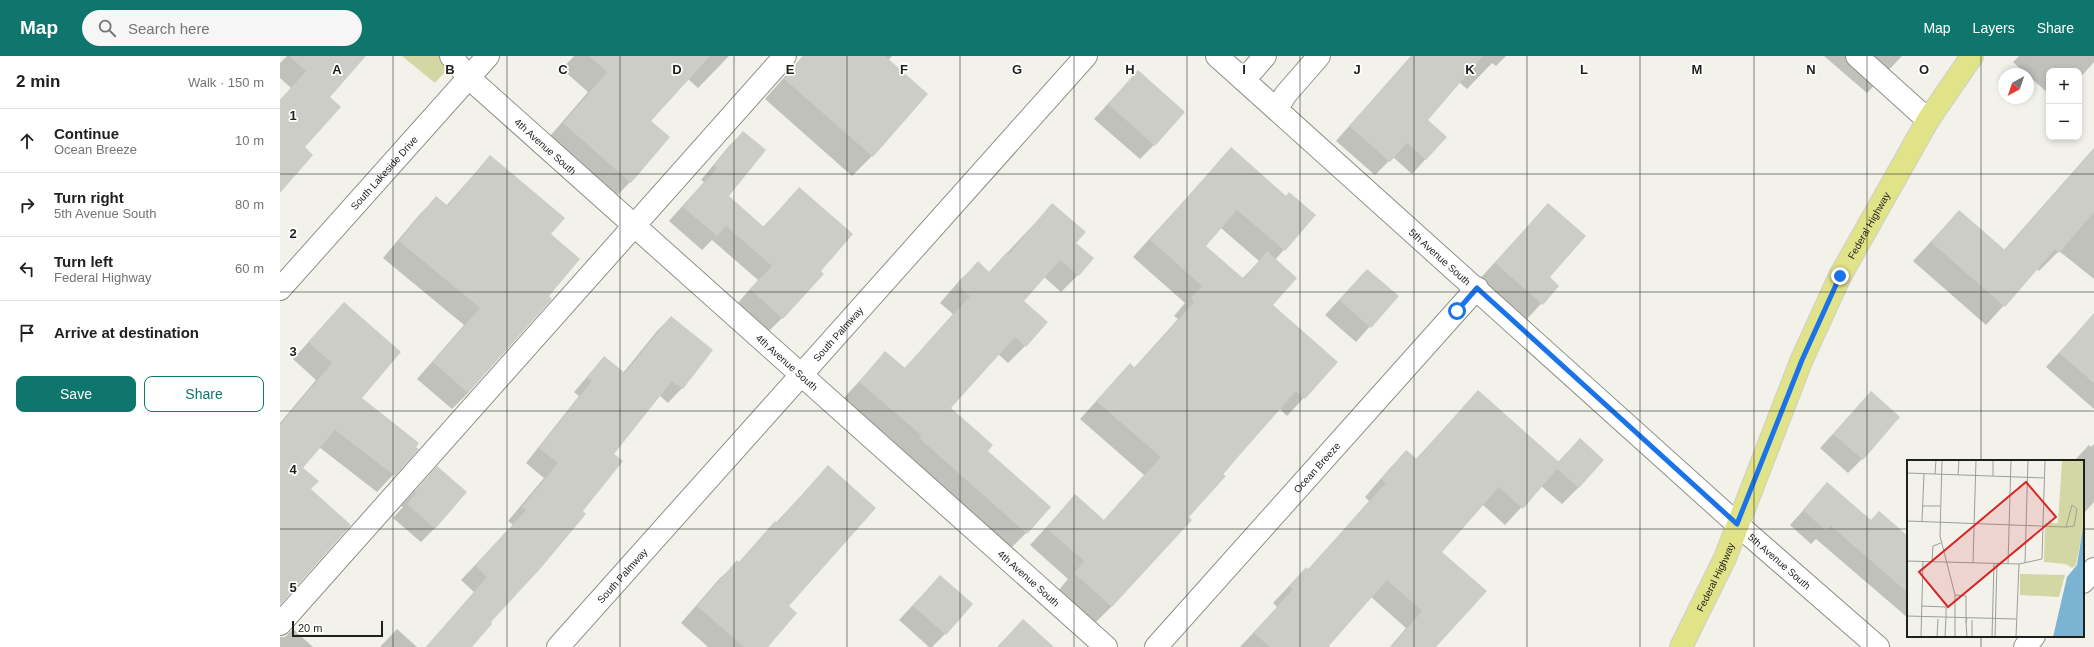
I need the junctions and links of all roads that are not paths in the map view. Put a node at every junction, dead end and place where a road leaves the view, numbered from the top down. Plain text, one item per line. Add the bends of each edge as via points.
1 (450, 56) edge
2 (488, 56) edge
3 (785, 56) edge
4 (1086, 56) edge
5 (1217, 56) edge
6 (1265, 56) edge
7 (1320, 56) edge
8 (1858, 56) edge
9 (1972, 56) edge
10 (469, 78) junction
11 (1244, 80) junction
12 (1277, 108) junction
13 (1928, 120) junction
14 (635, 226) junction
15 (1477, 288) junction
16 (280, 289) edge
17 (802, 375) junction
18 (1737, 524) junction
19 (2094, 569) edge
20 (2084, 581) edge
21 (280, 624) edge
22 (2033, 637) edge
23 (1873, 645) edge
24 (558, 647) edge
25 (1106, 647) edge
26 (1156, 647) edge
27 (1681, 647) edge
28 (2025, 647) edge

1 - 10 street, 4th Avenue South
2 - 10 street, South Lakeside Drive
3 - 14 street
4 - 17 street, South Palmway
5 - 11 street, 5th Avenue South
6 - 11 street
7 - 12 street
8 - 13 street
9 - 13 main road, Federal Highway
10 - 14 street, 4th Avenue South
10 - 16 street, South Lakeside Drive
11 - 12 street, 5th Avenue South
12 - 15 street, 5th Avenue South
13 - 18 main road, Federal Highway via 1840,276 1802,360
14 - 17 street, 4th Avenue South
14 - 21 street
15 - 18 street, 5th Avenue South
15 - 26 street, Ocean Breeze
17 - 24 street, South Palmway
17 - 25 street, 4th Avenue South
18 - 23 street, 5th Avenue South
18 - 27 main road, Federal Highway via 1725,558
19 - 20 street
22 - 28 street

